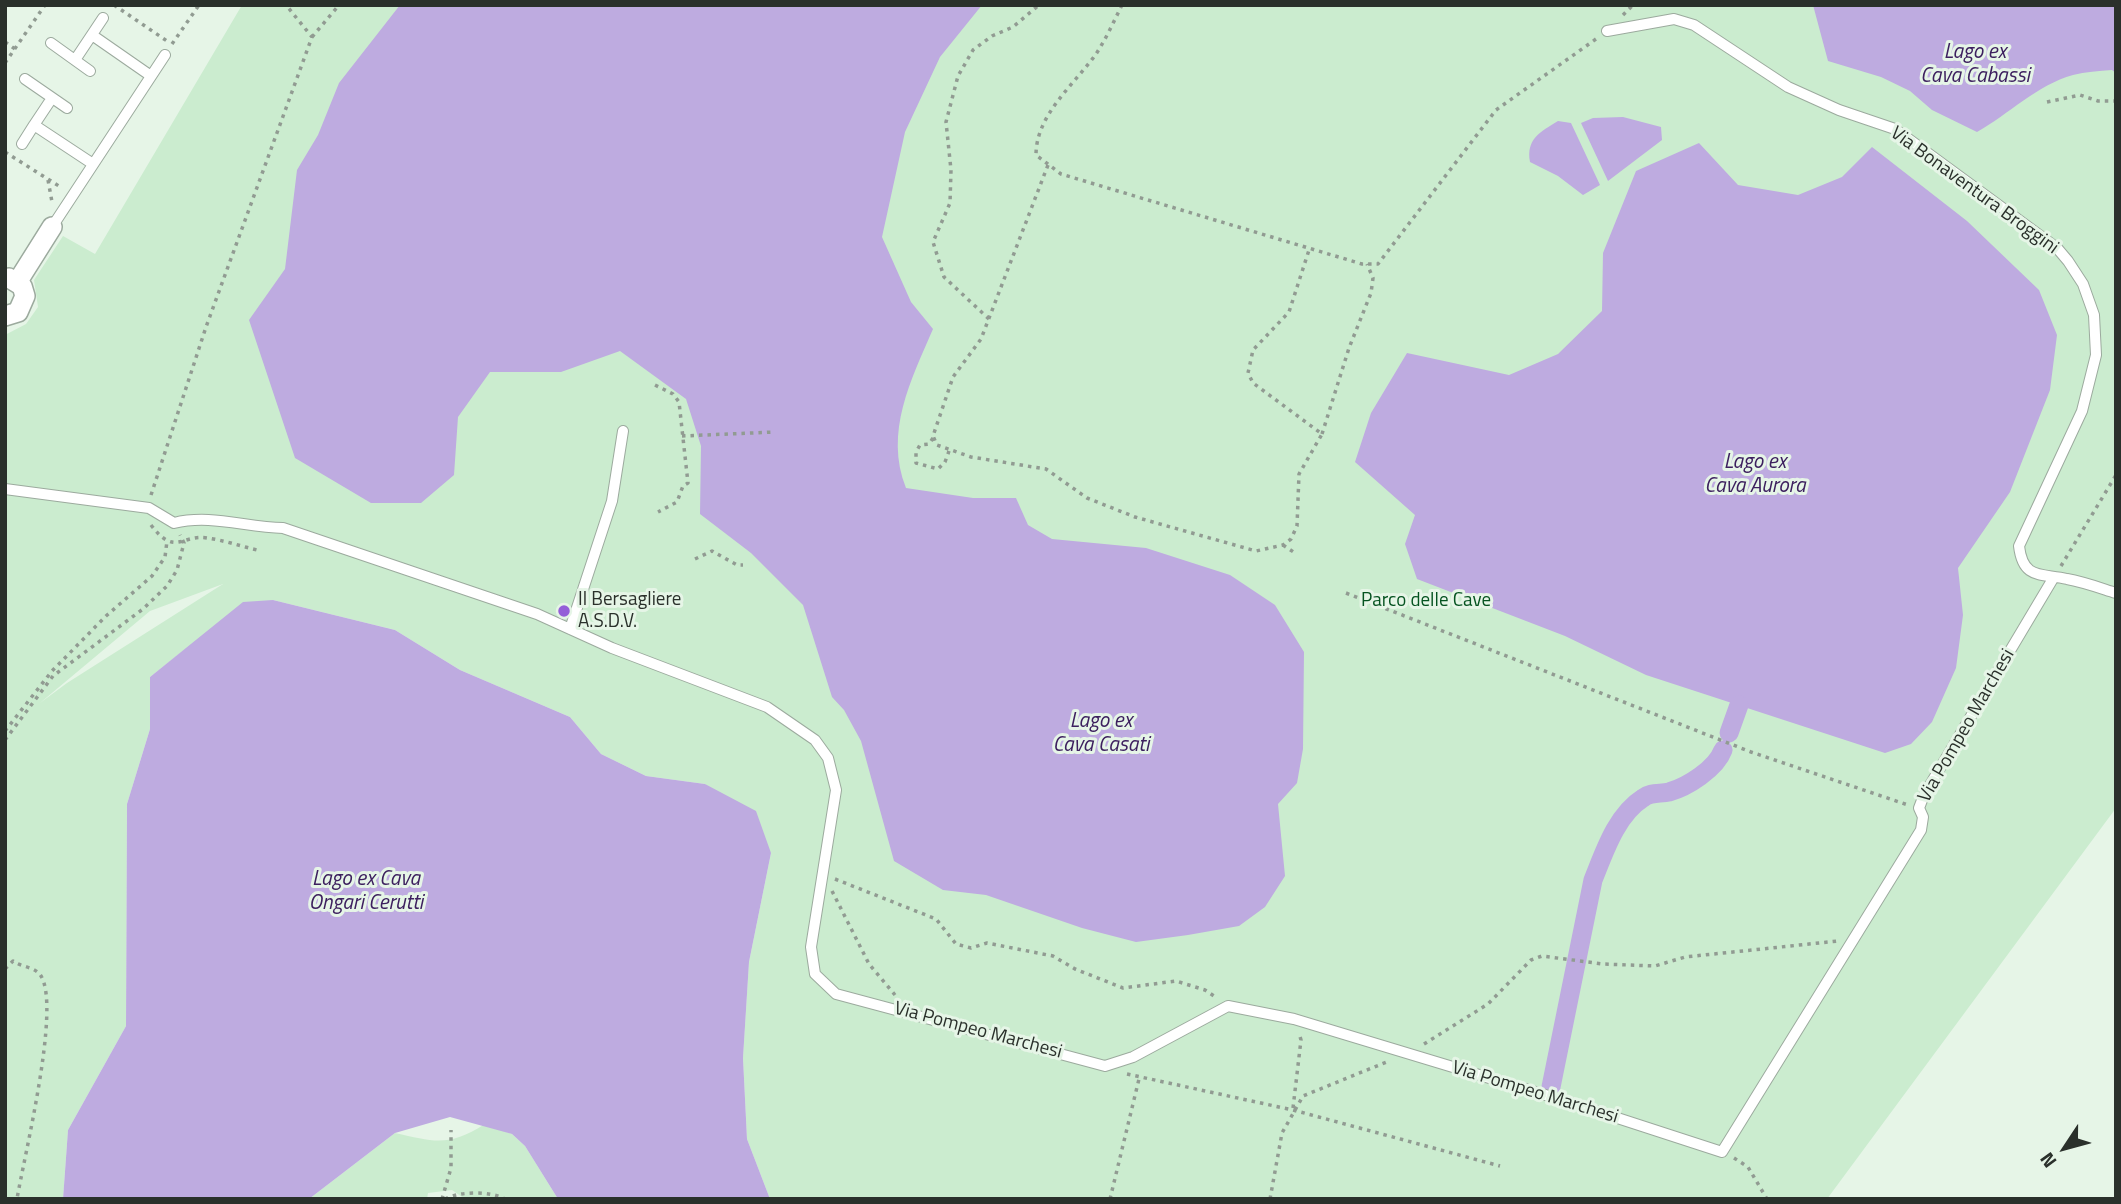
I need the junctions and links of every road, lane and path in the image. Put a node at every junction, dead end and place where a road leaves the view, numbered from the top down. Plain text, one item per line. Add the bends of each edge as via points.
1 (45, 5) edge
2 (114, 5) edge
3 (199, 5) edge
4 (286, 5) edge
5 (339, 5) edge
6 (1039, 5) edge
7 (1122, 5) edge
8 (103, 18) dead end
9 (1607, 31) joint
10 (92, 35) junction
11 (312, 37) junction
12 (5, 42) edge
13 (51, 43) dead end
14 (172, 44) junction
15 (15, 49) junction
16 (165, 55) joint
17 (75, 60) junction
18 (5, 63) edge
19 (90, 71) dead end
20 (151, 76) junction
21 (25, 79) dead end
22 (52, 98) junction
23 (2116, 100) edge
24 (2048, 102) dead end
25 (67, 108) dead end
26 (34, 125) junction
27 (22, 144) dead end
28 (5, 152) edge
29 (93, 164) junction
30 (1048, 165) junction
31 (48, 180) junction
32 (73, 195) junction
33 (49, 219) junction
34 (1309, 250) junction
35 (1367, 264) junction
36 (1378, 264) junction
37 (1373, 278) junction
38 (11, 279) edge
39 (5, 316) edge
40 (989, 319) junction
41 (655, 385) dead end
42 (622, 431) dead end
43 (774, 432) dead end
44 (1322, 434) junction
45 (682, 436) junction
46 (933, 436) junction
47 (949, 451) junction
48 (2116, 475) edge
49 (5, 489) edge
50 (149, 508) junction
51 (658, 512) dead end
52 (174, 523) junction
53 (184, 543) junction
54 (1283, 545) junction
55 (257, 550) dead end
56 (1295, 553) dead end
57 (695, 559) dead end
58 (743, 565) dead end
59 (2054, 577) junction
60 (1346, 593) dead end
61 (2116, 593) edge
62 (570, 629) junction
63 (5, 731) edge
64 (5, 740) edge
65 (1920, 810) junction
66 (823, 874) junction
67 (1854, 939) junction
68 (5, 969) edge
69 (1228, 1006) junction
70 (914, 1012) junction
71 (1294, 1019) junction
72 (1407, 1054) junction
73 (1105, 1066) junction
74 (1139, 1079) junction
75 (1293, 1110) junction
76 (451, 1130) dead end
77 (1737, 1159) dead end
78 (1500, 1166) dead end
79 (17, 1199) edge
80 (444, 1199) edge
81 (505, 1199) edge
82 (1110, 1199) edge
83 (1270, 1199) edge
84 (1768, 1199) edge

1 - 15 path
2 - 14 path
3 - 14 path
4 - 11 path
5 - 11 path
6 - 40 path via 1013,27 973,50 958,76 946,122 950,204 933,242 944,277
7 - 30 path via 1096,52 1038,132 1036,155
8 - 10 lane
9 - 36 path via 1496,110
9 - 59 lane, Via Bonaventura Broggini via 1674,19 1694,26 1788,87 1895,129 2057,248 2068,261 2091,306 2096,355 2082,411 2019,546 2026,569
10 - 17 lane
10 - 20 lane
11 - 50 path via 206,327 154,480
12 - 15 path
13 - 17 lane
14 - 16 path
15 - 18 path
16 - 20 lane
17 - 19 lane
20 - 29 lane
21 - 22 lane
22 - 25 lane
22 - 26 lane
23 - 24 path via 2098,101 2080,94
26 - 27 lane
26 - 29 lane
28 - 31 path
29 - 32 lane
30 - 34 path via 1061,174
30 - 40 path
31 - 32 path
31 - 33 path via 53,200
32 - 33 lane
33 - 38 street
34 - 35 path
34 - 44 path via 1289,312 1253,350 1248,373 1253,383
35 - 36 path
35 - 37 path
36 - 37 path
37 - 44 path
38 - 39 street via 24,291 24,302 18,312
40 - 46 path via 981,339 953,377
41 - 45 path via 679,402
42 - 62 lane via 612,501
43 - 45 path
44 - 54 path via 1299,474 1297,526
45 - 51 path via 688,483 677,502
46 - 47 path via 937,445
46 - 47 path via 929,444 920,445 916,463 938,468
47 - 54 path via 1046,469 1087,498 1240,549
48 - 59 path
49 - 50 lane
50 - 52 lane
52 - 53 path
52 - 62 lane, Via Pompeo Marchesi via 200,518 283,528
53 - 55 path via 206,538
53 - 63 path via 167,540 152,576 52,671
53 - 64 path via 167,586 53,676
54 - 56 path
57 - 58 path via 712,551
59 - 61 lane, Via Bonaventura Broggini
59 - 65 lane, Via Pompeo Marchesi via 1924,795
60 - 65 path via 1751,752
62 - 66 lane, Via Pompeo Marchesi via 767,707 815,740 828,758 836,790
65 - 67 lane, Via Pompeo Marchesi via 1922,828
66 - 69 path via 936,919 956,944 971,948 988,943 1053,956 1123,988 1176,981 1205,990
66 - 70 path via 869,964
66 - 70 lane, Via Pompeo Marchesi via 811,947 819,980 836,994
67 - 72 path via 1685,957 1655,966 1542,956 1531,960 1488,1004
67 - 72 lane, Via Pompeo Marchesi via 1722,1152
68 - 79 path via 13,961 35,970 41,976 46,1000
69 - 71 lane, Via Pompeo Marchesi
69 - 73 lane via 1133,1057
70 - 73 lane, Via Pompeo Marchesi
71 - 72 lane, Via Pompeo Marchesi
71 - 75 path via 1301,1040
72 - 75 path via 1323,1085 1303,1096
73 - 74 path
74 - 75 path
74 - 82 path
75 - 78 path
75 - 83 path via 1282,1133
76 - 80 path via 451,1168
77 - 84 path via 1761,1184
80 - 81 path via 453,1194

